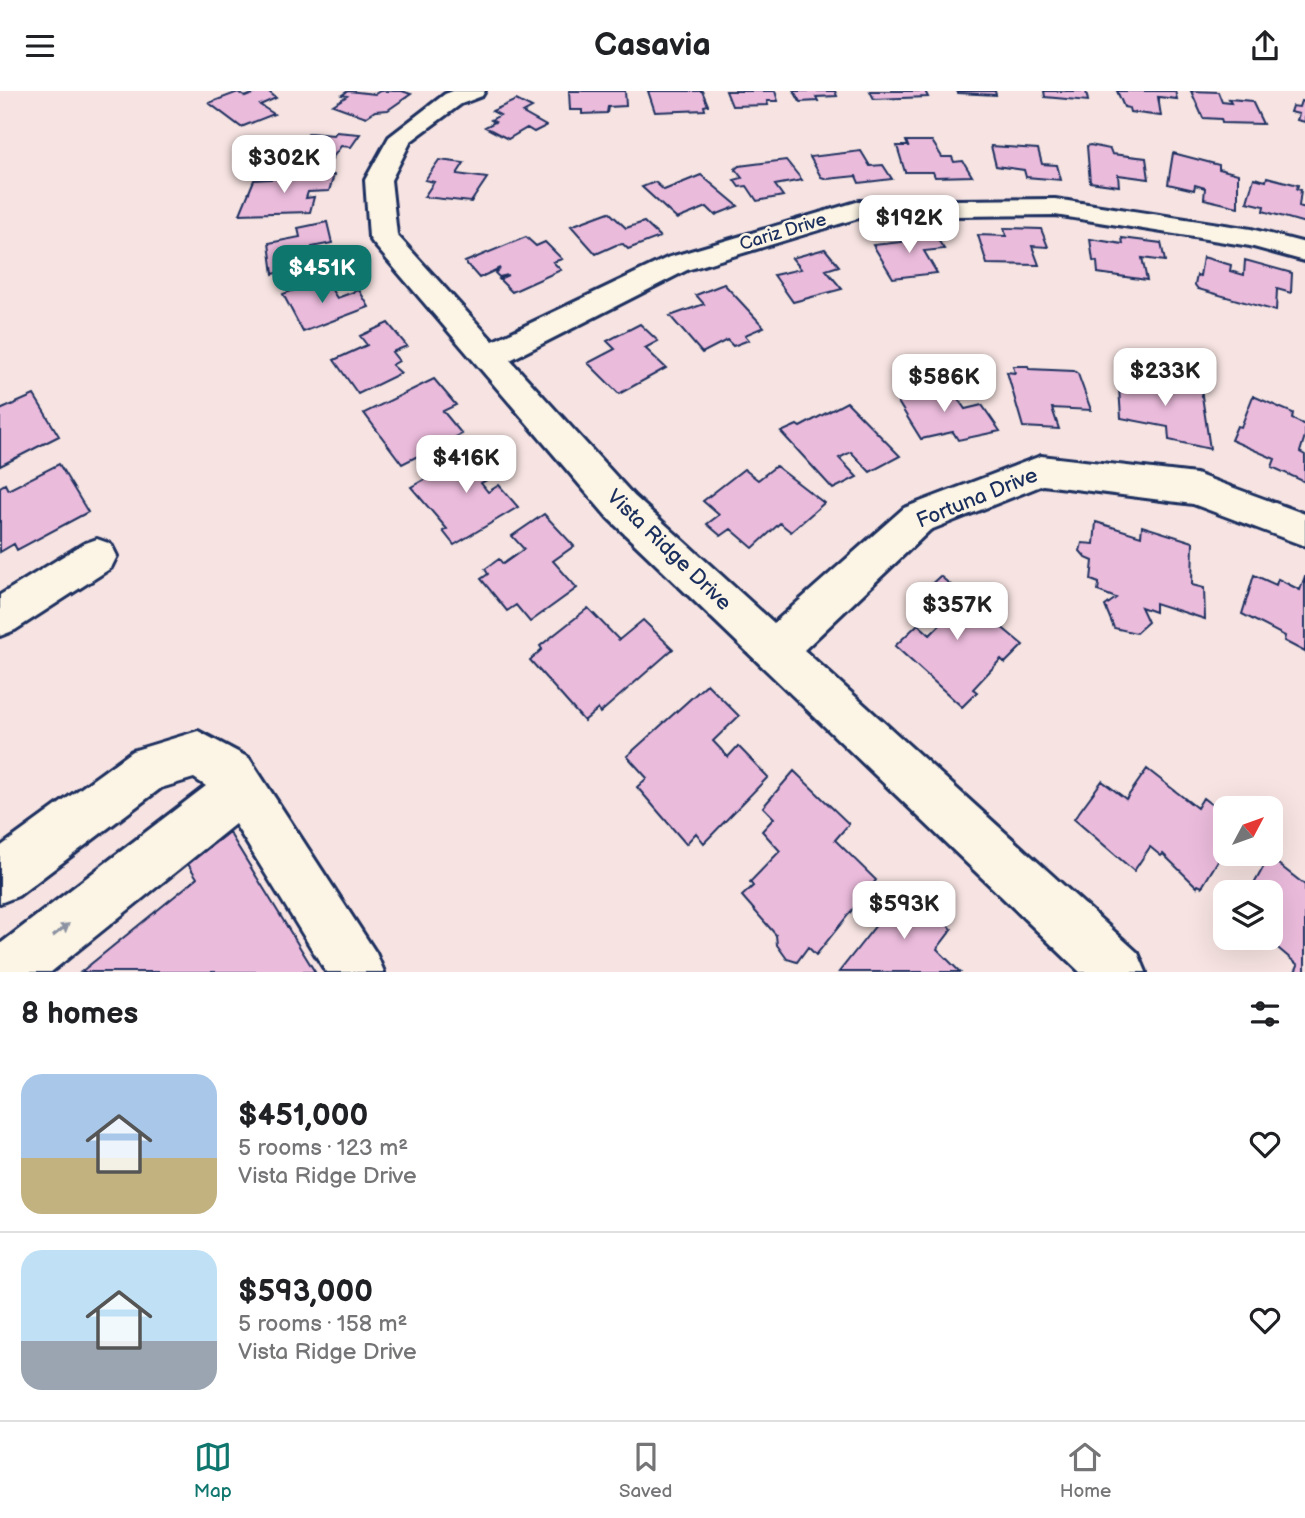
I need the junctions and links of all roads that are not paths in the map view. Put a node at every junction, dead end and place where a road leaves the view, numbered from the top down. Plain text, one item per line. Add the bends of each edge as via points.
1 (474, 91) edge
2 (1305, 252) edge
3 (490, 356) junction
4 (1305, 530) edge
5 (97, 556) dead end
6 (0, 617) edge
7 (774, 651) junction
8 (240, 789) junction
9 (0, 878) edge
10 (8, 972) edge
11 (356, 972) edge
12 (1119, 972) edge

1 - 3 street, Vista Ridge Drive via 453,99 401,137 378,180 383,237
2 - 3 street, Cariz Drive via 1251,237 1055,207 860,209 677,264
3 - 7 street, Vista Ridge Drive via 621,507
4 - 7 street, Fortuna Drive via 1196,489 1041,470 916,519
5 - 6 street
7 - 12 street, Vista Ridge Drive
8 - 9 street via 232,775 198,754 149,768
10 -> 8 street
8 - 11 street

